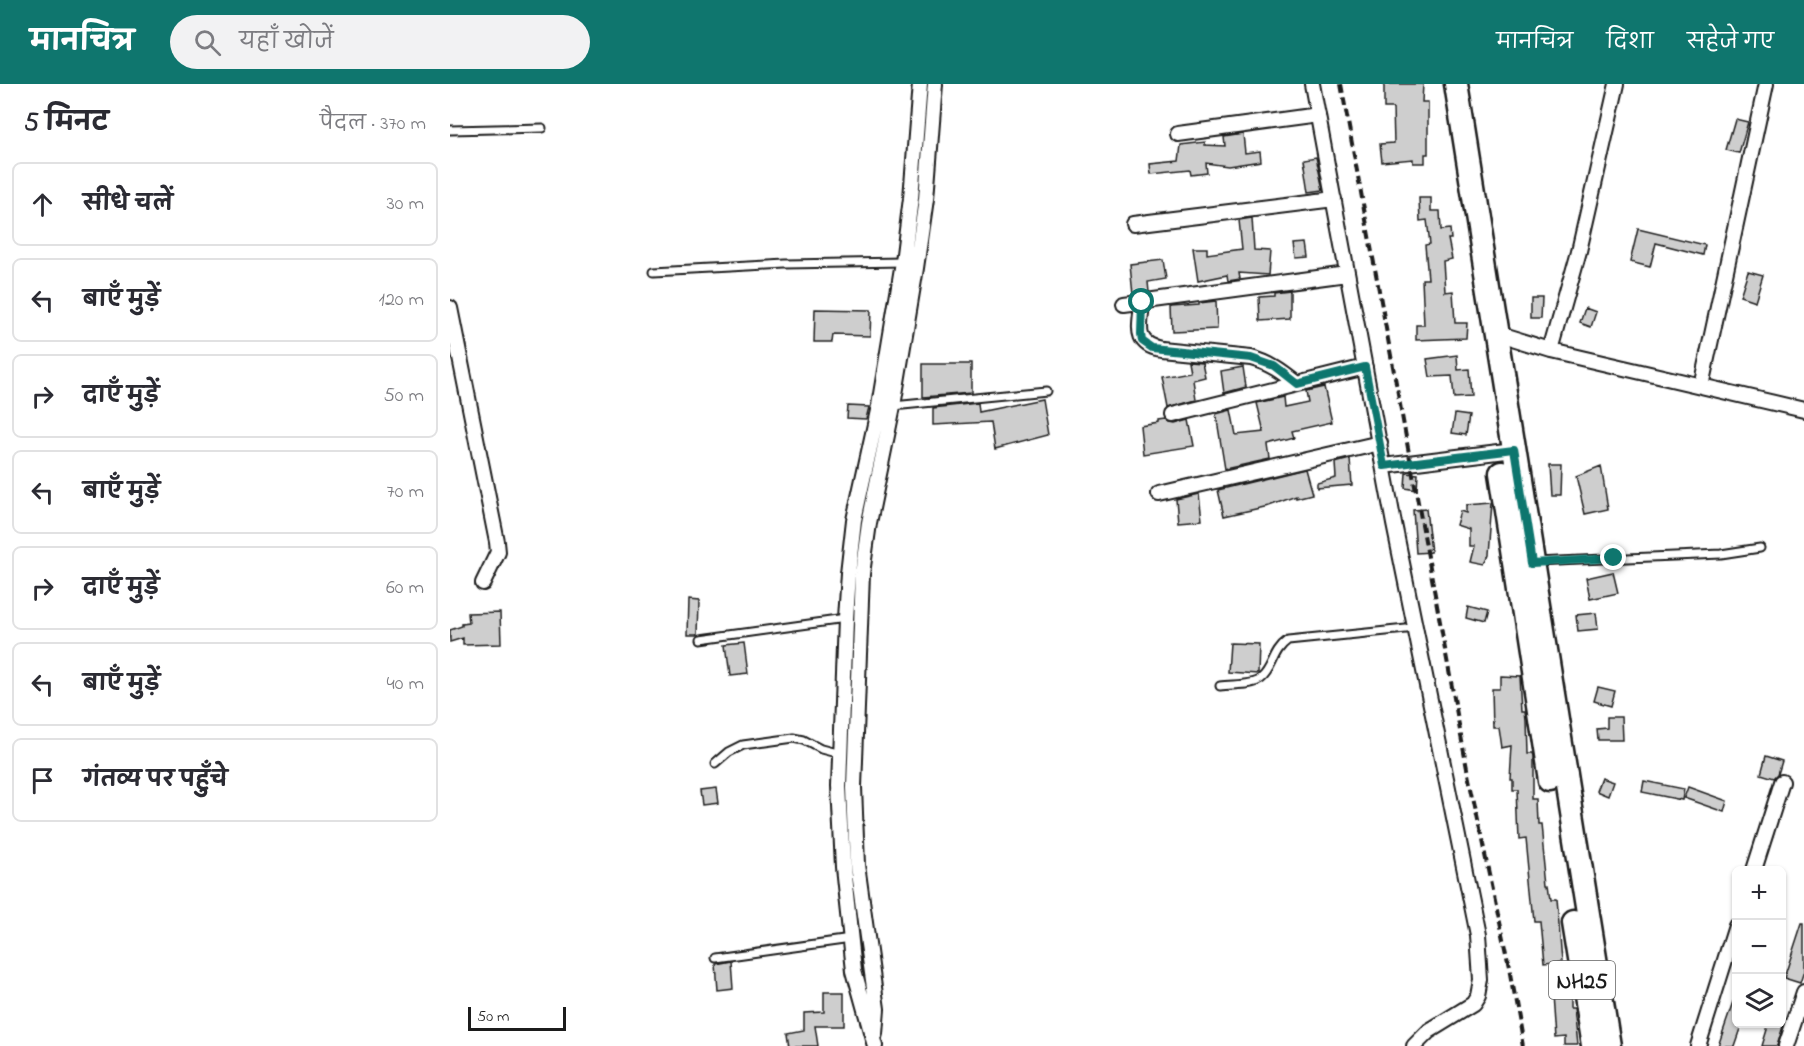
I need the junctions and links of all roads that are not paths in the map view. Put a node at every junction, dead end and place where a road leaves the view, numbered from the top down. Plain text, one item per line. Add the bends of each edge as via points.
1 (920, 84) edge
2 (935, 84) edge
3 (1312, 84) edge
4 (1441, 84) edge
5 (1456, 84) edge
6 (1617, 84) edge
7 (1766, 84) edge
8 (1318, 115) junction
9 (542, 128) dead end
10 (450, 130) edge
11 (1178, 134) dead end
12 (1334, 199) junction
13 (1133, 224) dead end
14 (903, 262) junction
15 (654, 272) dead end
16 (1347, 274) junction
17 (1142, 302) junction
18 (1124, 304) dead end
19 (450, 308) edge
20 (1496, 334) junction
21 (1551, 351) junction
22 (1365, 367) junction
23 (1297, 384) junction
24 (1701, 386) junction
25 (1046, 391) dead end
26 (893, 406) junction
27 (1804, 410) edge
28 (1173, 415) dead end
29 (1380, 443) junction
30 (1506, 451) junction
31 (1384, 466) junction
32 (1159, 494) dead end
33 (1760, 548) dead end
34 (1532, 563) junction
35 (483, 583) dead end
36 (845, 619) junction
37 (1416, 628) junction
38 (701, 639) dead end
39 (1220, 686) dead end
40 (840, 754) junction
41 (715, 764) dead end
42 (1782, 782) dead end
43 (1755, 866) edge
44 (851, 939) junction
45 (1732, 941) edge
46 (715, 958) dead end
47 (1804, 992) edge
48 (875, 1044) edge
49 (1414, 1046) edge
50 (1593, 1046) edge
51 (1609, 1046) edge
52 (1698, 1046) edge
53 (1786, 1046) edge

1 - 14 street
2 - 26 street via 926,199
3 - 8 street
4 - 30 main road, NH25
5 - 20 main road, NH25
6 - 21 street via 1579,251
7 - 24 street
8 - 11 street
8 - 12 street
9 - 10 lane
12 - 13 street
12 - 16 street
14 - 15 lane
14 - 36 street via 879,406 854,520
16 - 17 street
16 - 22 street
17 - 18 street
17 - 23 street via 1141,334 1146,345 1264,361
19 - 35 street via 498,552
20 - 21 street
20 - 30 main road, NH25
21 - 24 street
22 - 23 street
22 - 29 street
23 - 28 street
24 - 27 street
25 - 26 lane
26 - 48 street via 862,574 854,775 857,865 877,1009
29 - 31 street
29 - 32 street
30 - 31 street
30 - 34 main road, NH25
30 - 50 main road, NH25
31 - 37 street
33 - 34 lane via 1721,554
34 - 51 main road, NH25
36 - 38 lane
36 - 40 street
37 - 39 lane via 1288,641 1276,651 1261,679
37 - 49 street via 1478,934 1481,980 1473,1004 1429,1031
40 - 41 lane via 794,738 743,745
40 - 44 street via 843,867
42 - 43 street
44 - 46 lane
44 - 48 street via 854,970
45 - 52 street
47 - 53 street

